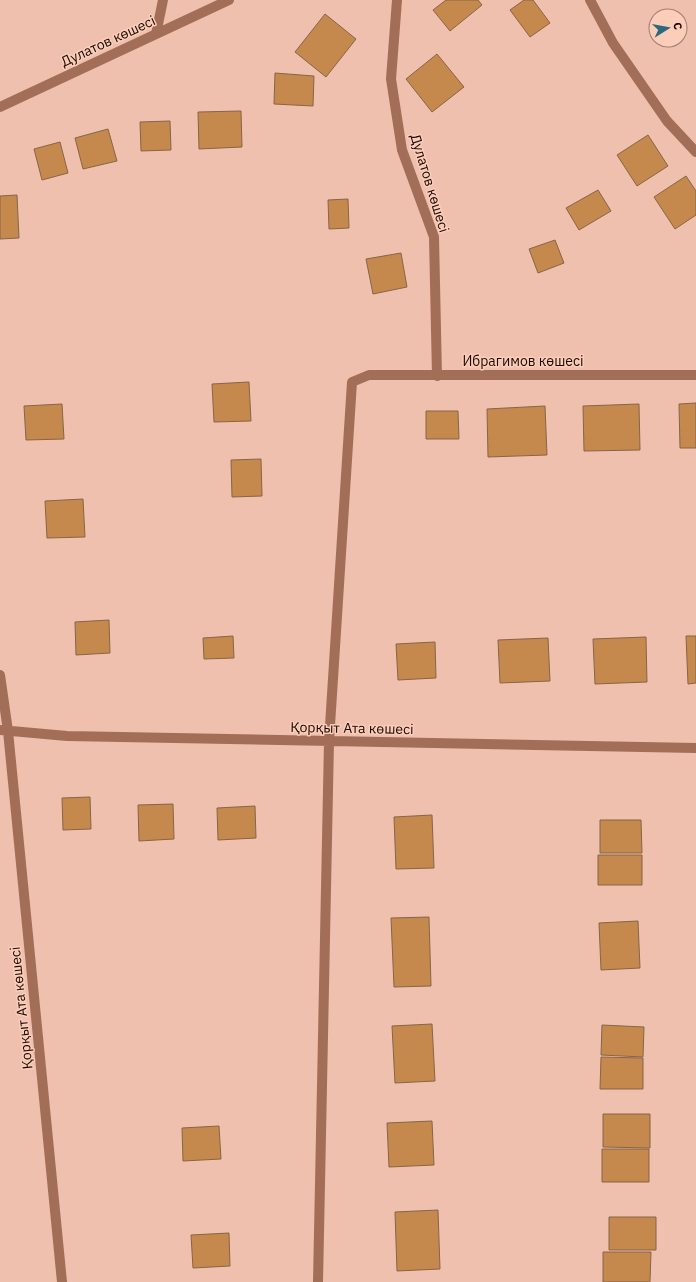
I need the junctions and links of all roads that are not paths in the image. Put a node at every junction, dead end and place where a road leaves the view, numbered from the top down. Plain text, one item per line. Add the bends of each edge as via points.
1 (163, 0) edge
2 (229, 0) edge
3 (397, 0) edge
4 (590, 0) edge
5 (156, 34) junction
6 (0, 107) edge
7 (696, 152) edge
8 (696, 375) edge
9 (437, 376) junction
10 (0, 675) edge
11 (4, 730) edge
12 (329, 741) junction
13 (696, 748) edge
14 (62, 1282) edge
15 (318, 1282) edge

1 - 5 street
2 - 5 street, Дулатов көшесі
3 - 9 street, Дулатов көшесі via 391,78 402,150 434,237
4 - 7 street via 613,43 667,121
5 - 6 street, Дулатов көшесі
8 - 9 street, Ибрагимов көшесі
9 - 12 street, Ибрагимов көшесі via 369,375 352,382
10 - 11 street
11 - 12 street, Қорқыт Ата көшесі via 67,736
11 - 14 street, Қорқыт Ата көшесі
12 - 13 street, Қорқыт Ата көшесі
12 - 15 street

